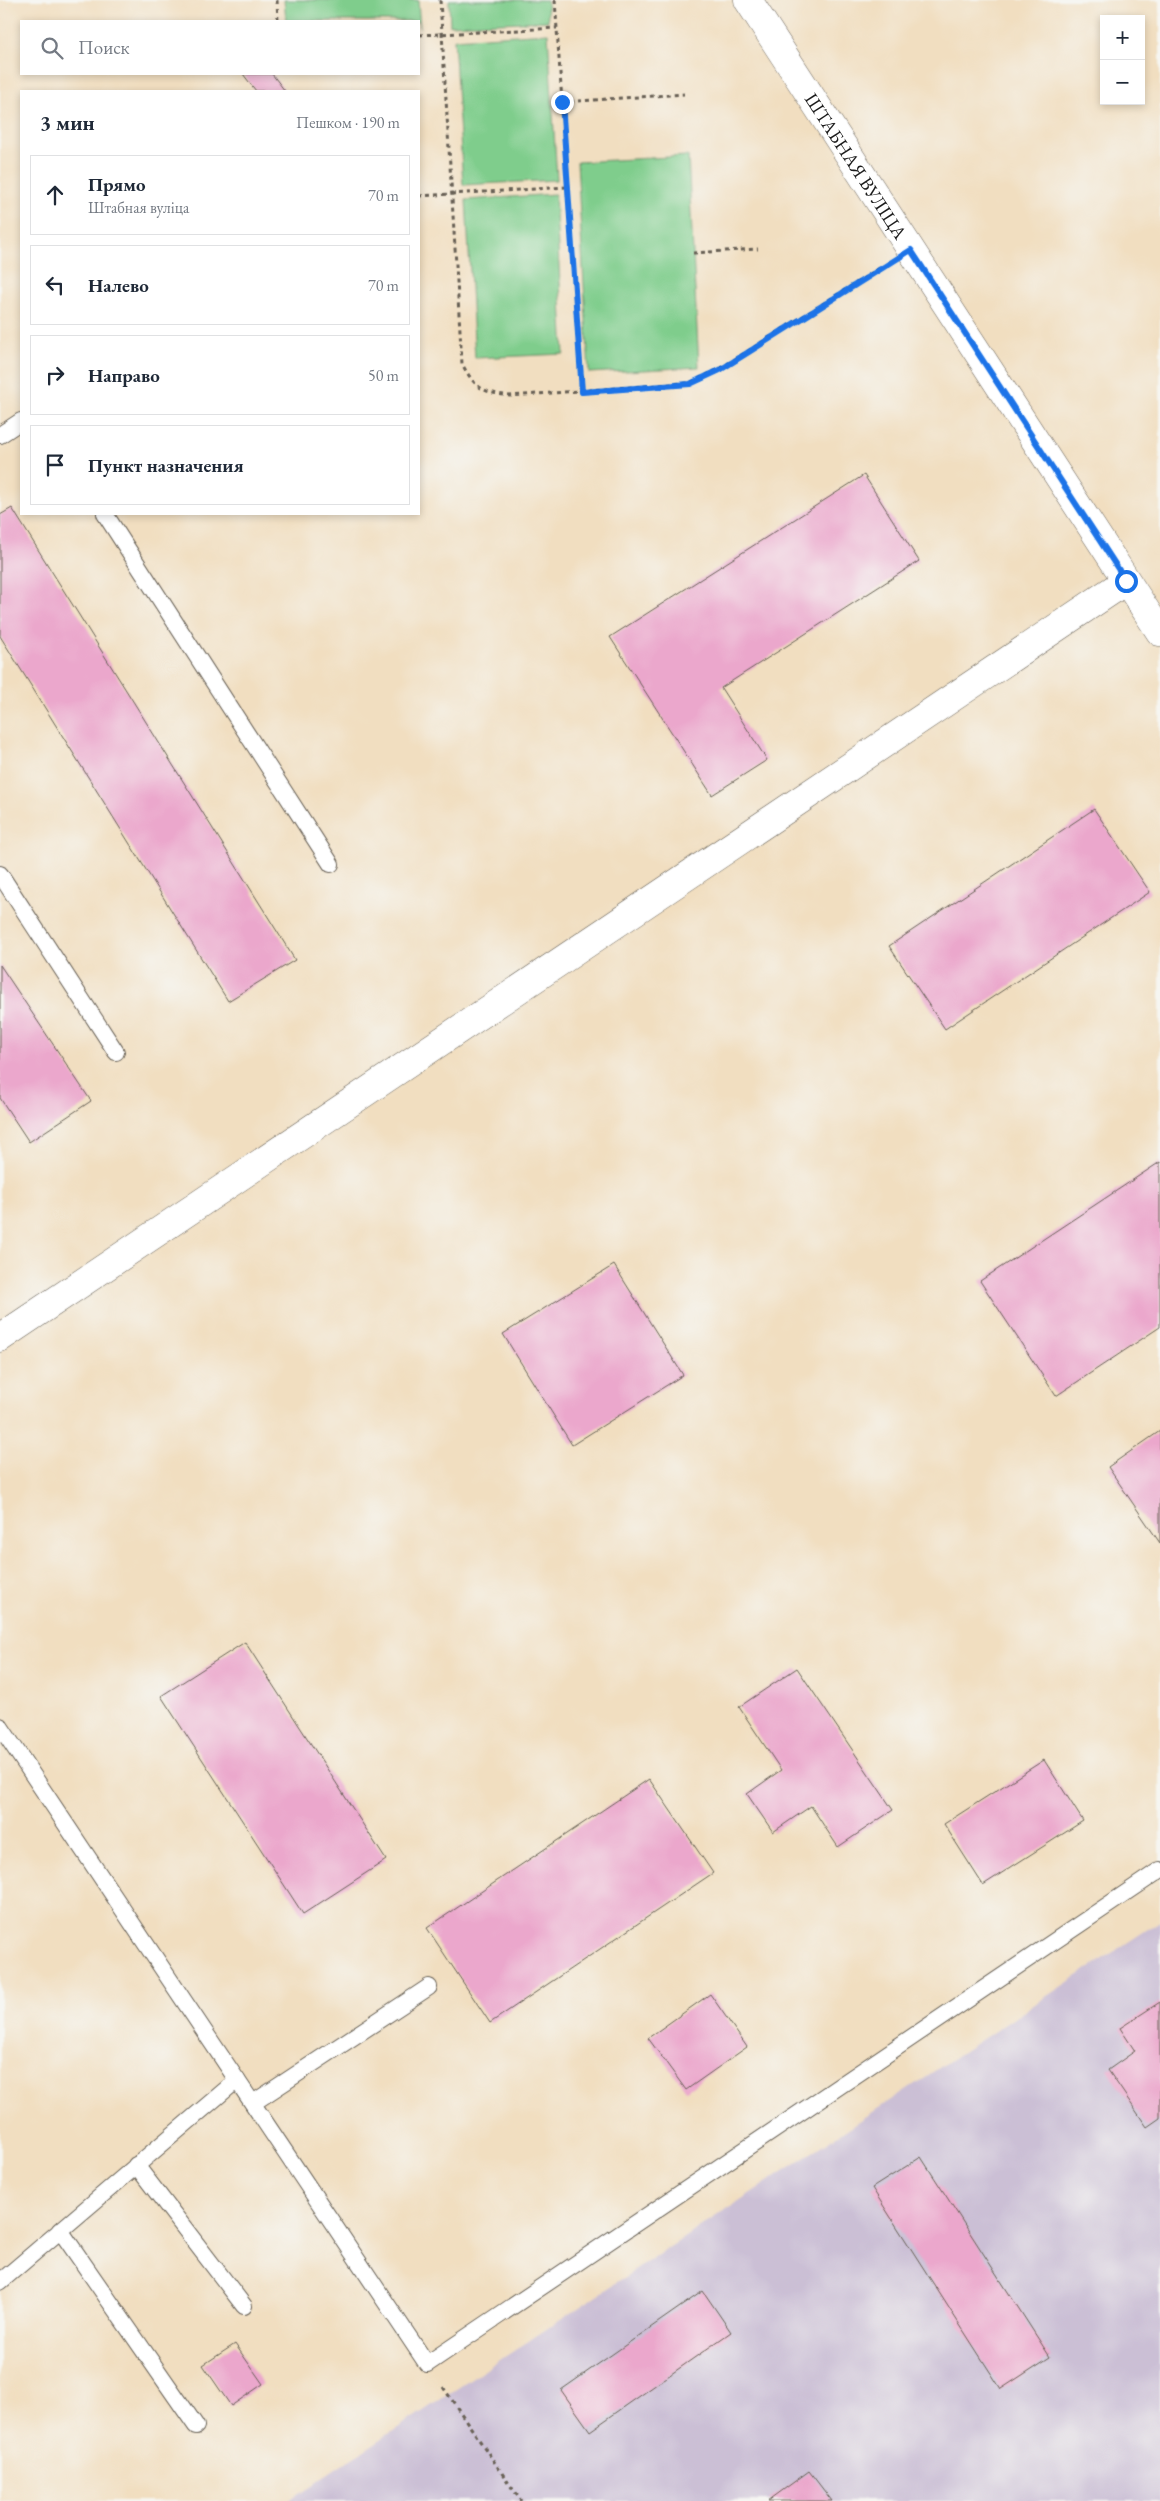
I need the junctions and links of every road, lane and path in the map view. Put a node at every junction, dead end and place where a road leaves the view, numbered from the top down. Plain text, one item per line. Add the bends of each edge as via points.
1 (277, 0) edge
2 (440, 0) edge
3 (556, 0) edge
4 (748, 0) edge
5 (278, 20) edge
6 (557, 28) junction
7 (442, 34) junction
8 (420, 35) edge
9 (684, 94) dead end
10 (562, 102) junction
11 (567, 187) junction
12 (451, 194) junction
13 (420, 196) edge
14 (758, 249) dead end
15 (911, 250) junction
16 (693, 253) dead end
17 (582, 392) junction
18 (20, 422) edge
19 (0, 435) edge
20 (105, 515) edge
21 (1126, 581) junction
22 (1160, 632) edge
23 (331, 864) dead end
24 (0, 874) edge
25 (116, 1052) dead end
26 (0, 1338) edge
27 (0, 1726) edge
28 (1160, 1870) edge
29 (429, 1986) dead end
30 (237, 2080) junction
31 (253, 2103) junction
32 (136, 2165) junction
33 (60, 2230) junction
34 (0, 2282) edge
35 (244, 2306) dead end
36 (427, 2364) junction
37 (196, 2426) dead end
38 (520, 2501) edge

1 - 5 path
2 - 7 path
3 - 6 path
4 - 15 street, ШТАБНАЯ ВУЛІЦА
6 - 7 path
6 - 10 path
7 - 8 path
7 - 12 path
9 - 10 path
10 - 11 path
11 - 12 path
11 - 17 path
12 - 13 path
12 - 17 path via 462,364 472,382 489,393 510,396
14 - 16 path
15 - 17 path via 720,370 690,384
15 - 21 street, ШТАБНАЯ ВУЛІЦА
18 - 19 lane
20 - 23 lane
21 - 22 street, ШТАБНАЯ ВУЛІЦА
21 - 26 street
24 - 25 lane
27 - 30 lane
28 - 36 lane
29 - 31 lane
30 - 31 lane
30 - 32 lane
31 - 36 lane
32 - 33 lane
32 - 35 lane
33 - 34 lane
33 - 37 lane
36 - 38 path

